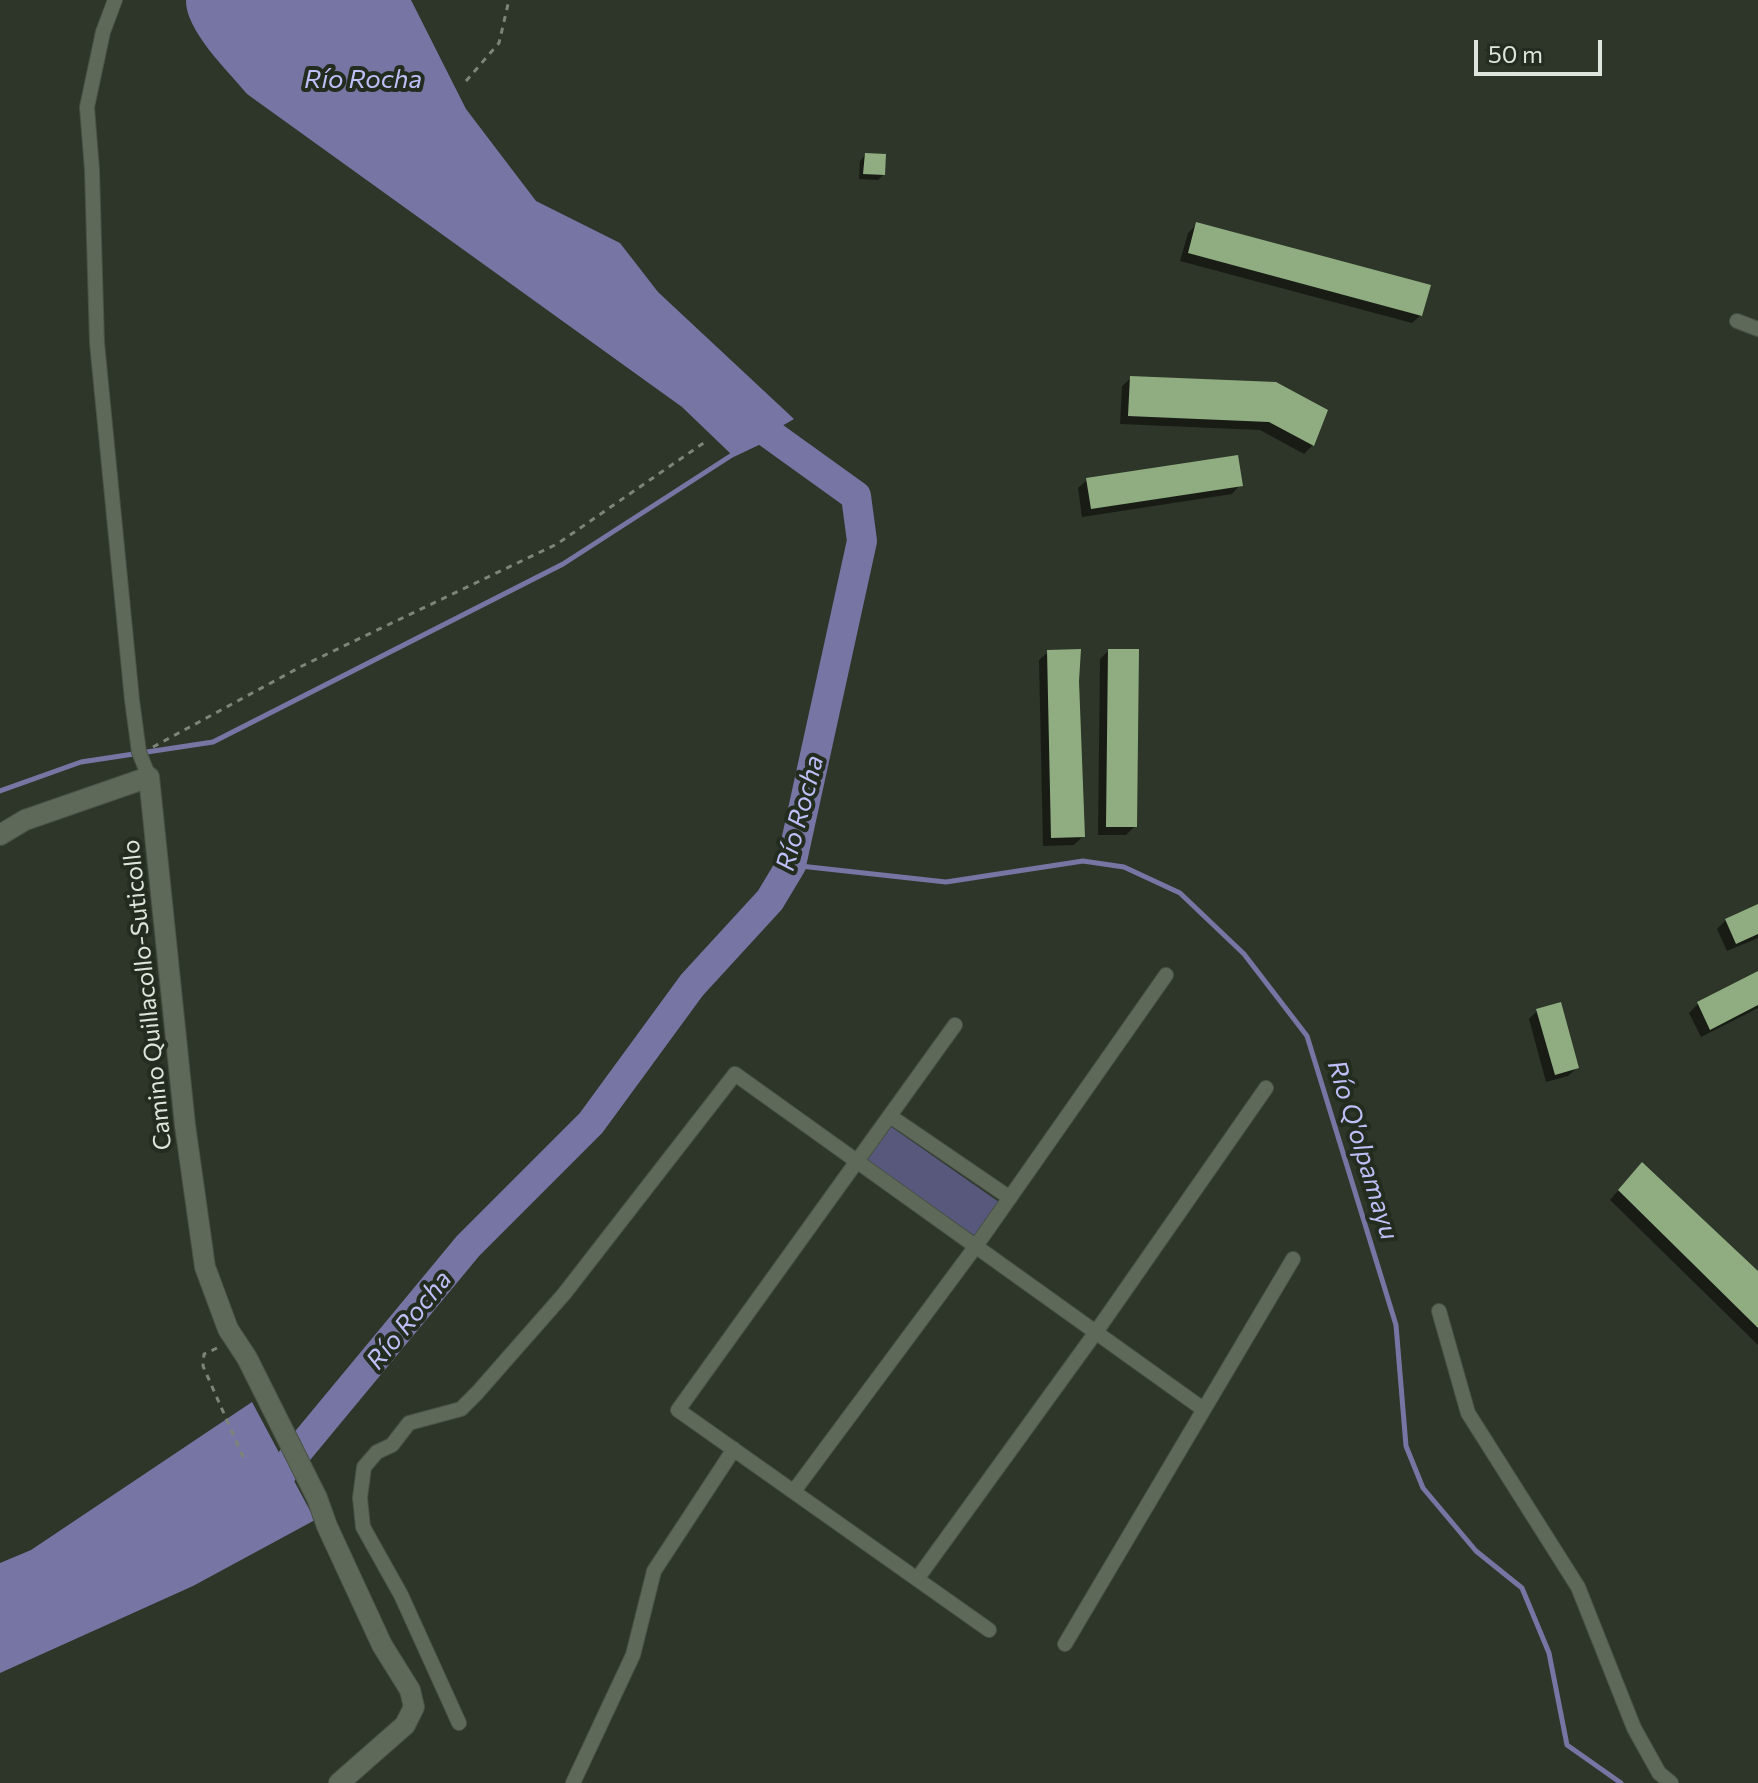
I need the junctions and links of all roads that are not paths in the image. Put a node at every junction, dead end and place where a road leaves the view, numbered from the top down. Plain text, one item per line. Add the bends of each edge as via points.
1 (115, 0) edge
2 (1737, 321) dead end
3 (1758, 329) edge
4 (149, 777) junction
5 (0, 835) edge
6 (1166, 975) dead end
7 (955, 1025) dead end
8 (1266, 1088) dead end
9 (890, 1116) junction
10 (855, 1162) junction
11 (1010, 1198) junction
12 (976, 1246) junction
13 (1293, 1259) dead end
14 (1439, 1311) dead end
15 (1096, 1332) junction
16 (1203, 1409) junction
17 (734, 1449) junction
18 (794, 1491) junction
19 (917, 1579) junction
20 (989, 1630) dead end
21 (1065, 1644) dead end
22 (459, 1723) dead end
23 (339, 1783) edge
24 (573, 1783) edge
25 (1671, 1783) edge

1 - 4 street via 87,107 97,343 139,752
2 - 3 street
4 - 5 main road via 25,820
4 - 23 main road, Camino Quillacollo-Suticollo via 205,1267 228,1329 317,1498 414,1707 405,1725
6 - 11 street
7 - 9 street
8 - 15 street
9 - 10 street
9 - 11 street
10 - 12 street
10 - 17 street via 678,1410
10 - 22 street via 735,1074 564,1294 477,1393 461,1409 409,1423 364,1467 363,1527 401,1595
11 - 12 street
12 - 15 street
12 - 18 street
13 - 16 street
14 - 25 street via 1468,1413 1578,1587 1634,1728 1659,1773
15 - 16 street
15 - 19 street
16 - 21 street
17 - 18 street
17 - 24 street via 654,1571 633,1655
18 - 19 street
19 - 20 street

